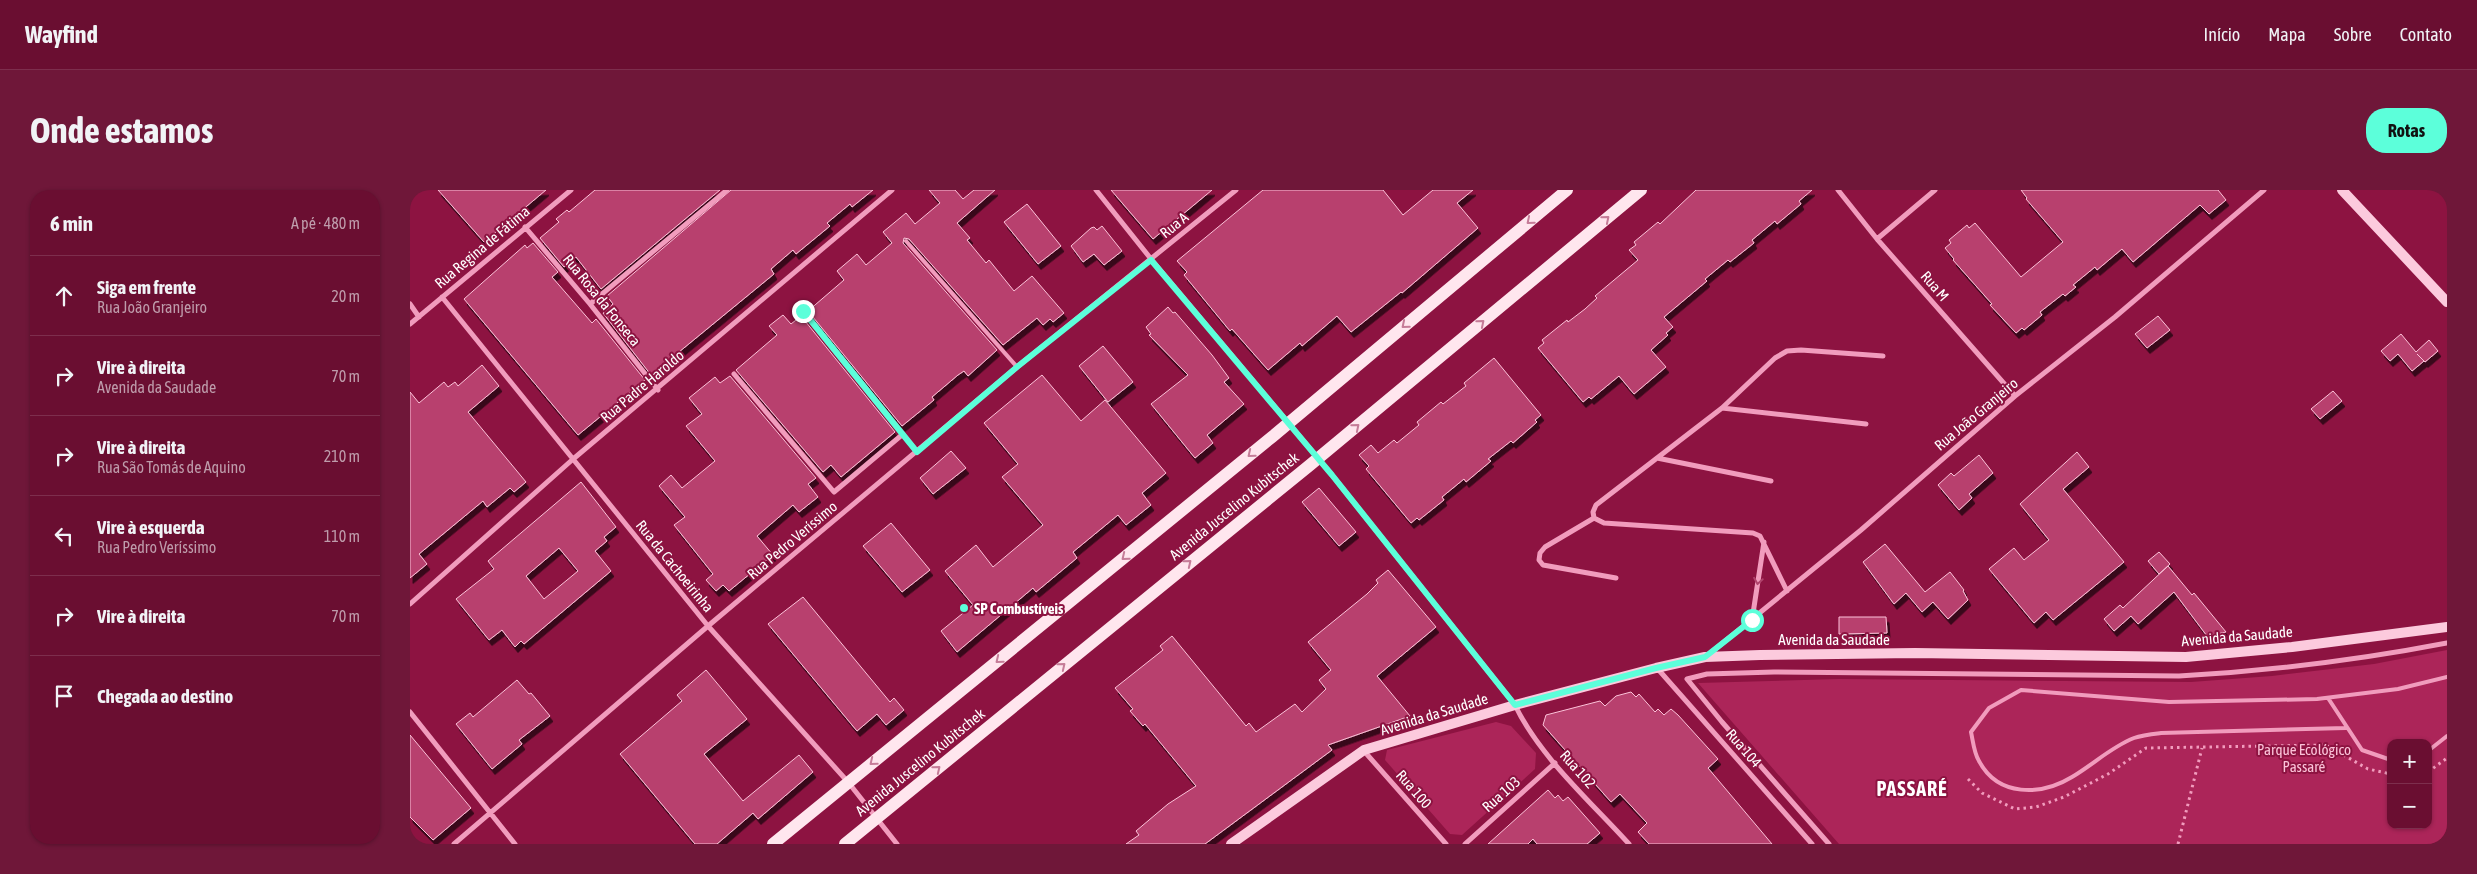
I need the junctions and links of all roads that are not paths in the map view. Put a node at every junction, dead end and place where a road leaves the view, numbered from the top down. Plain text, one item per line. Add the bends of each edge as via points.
1 (570, 190) edge
2 (728, 190) edge
3 (892, 190) edge
4 (1096, 190) edge
5 (1236, 190) edge
6 (1567, 190) edge
7 (1641, 190) edge
8 (1838, 190) edge
9 (1935, 190) edge
10 (2264, 190) edge
11 (2342, 190) edge
12 (525, 227) junction
13 (1877, 239) junction
14 (906, 240) dead end
15 (1151, 260) junction
16 (442, 297) junction
17 (2447, 302) edge
18 (410, 304) edge
19 (590, 304) junction
20 (803, 311) dead end
21 (419, 317) junction
22 (410, 324) edge
23 (1883, 356) dead end
24 (1017, 367) junction
25 (734, 374) dead end
26 (658, 390) junction
27 (2016, 396) junction
28 (1722, 408) junction
29 (1288, 423) junction
30 (1866, 424) dead end
31 (903, 434) junction
32 (917, 452) junction
33 (1318, 458) junction
34 (1657, 458) junction
35 (572, 460) junction
36 (1771, 481) dead end
37 (1594, 518) junction
38 (1764, 542) junction
39 (1616, 578) dead end
40 (1787, 592) junction
41 (410, 604) edge
42 (1752, 620) junction
43 (708, 626) junction
44 (2447, 627) edge
45 (2447, 643) edge
46 (1705, 657) junction
47 (1656, 668) junction
48 (2447, 677) edge
49 (2328, 698) junction
50 (1515, 705) junction
51 (410, 712) edge
52 (2346, 728) junction
53 (2447, 736) edge
54 (2432, 749) edge
55 (1364, 750) junction
56 (2387, 759) edge
57 (1555, 763) junction
58 (848, 782) junction
59 (489, 814) junction
60 (876, 818) junction
61 (454, 844) edge
62 (515, 844) edge
63 (773, 844) edge
64 (845, 844) edge
65 (897, 844) edge
66 (1231, 844) edge
67 (1446, 844) edge
68 (1465, 844) edge
69 (1629, 844) edge
70 (1812, 844) edge
71 (1830, 844) edge

1 - 12 street, Rua Regina de Fátima
2 - 19 street
3 - 26 street, Rua Padre Haroldo
4 - 15 street, Rua 102
5 - 15 street, Rua A
6 -> 29 main road, Avenida Juscelino Kubitschek
33 -> 7 main road, Avenida Juscelino Kubitschek
8 - 13 street, Rua M
9 - 13 street
10 - 27 street, Rua João Granjeiro
11 - 17 street
12 - 16 street, Rua Regina de Fátima
12 - 19 street, Rua Rosa da Fonseca
13 - 27 street, Rua M
14 - 24 lane
15 - 24 street, Rua Pedro Veríssimo
15 - 29 street, Rua 102
16 - 21 street, Rua Regina de Fátima
16 - 35 street, Rua da Cachoeirinha
18 - 21 street
19 - 26 street, Rua Rosa da Fonseca
20 - 31 street
21 - 22 street, Rua Regina de Fátima
23 - 28 street via 1788,351 1775,358
24 - 32 street, Rua Pedro Veríssimo
25 - 31 street via 834,492
26 - 35 street, Rua Padre Haroldo
27 - 40 street, Rua João Granjeiro
28 - 30 street
28 - 34 street
29 - 33 street, Rua 102
29 -> 58 main road, Avenida Juscelino Kubitschek
31 - 32 street
32 - 43 street, Rua Pedro Veríssimo
33 - 50 street, Rua 102
60 -> 33 main road, Avenida Juscelino Kubitschek
34 - 36 street
34 - 37 street via 1596,505
35 - 41 street, Rua Padre Haroldo
35 - 43 street, Rua da Cachoeirinha
37 - 38 street via 1604,523 1753,534
37 - 39 street via 1545,547 1539,560 1543,565
38 - 40 street
38 -> 42 street
40 - 42 street, Rua João Granjeiro
42 - 46 street, Rua João Granjeiro
43 - 58 street, Rua da Cachoeirinha
43 - 59 street, Rua Pedro Veríssimo
44 - 46 street, Avenida da Saudade via 2186,657 1915,653
45 - 71 street via 2354,658 2187,676 1774,672 1707,674 1687,679
46 - 47 street, Avenida da Saudade
47 - 50 street, Avenida da Saudade
47 - 70 street, Rua 104
48 - 49 lane via 2398,689
49 - 52 lane
49 - 52 lane via 2169,702 2021,690 1989,708 1971,732 1978,760 1990,778 2016,791 2040,790 2072,778 2105,753 2135,738 2161,733
50 - 55 street, Avenida da Saudade
50 - 57 street, Rua 102 via 1524,723
51 - 59 street
52 - 56 lane via 2362,750
53 - 54 lane
55 - 66 street, Avenida da Saudade
55 - 67 street, Rua 100
57 - 68 street, Rua 103
57 - 69 street, Rua 102
58 - 60 street, Rua da Cachoeirinha
58 - 63 main road, Avenida Juscelino Kubitschek
59 - 61 street, Rua Pedro Veríssimo
59 - 62 street
60 - 64 main road, Avenida Juscelino Kubitschek
60 - 65 street, Rua da Cachoeirinha

